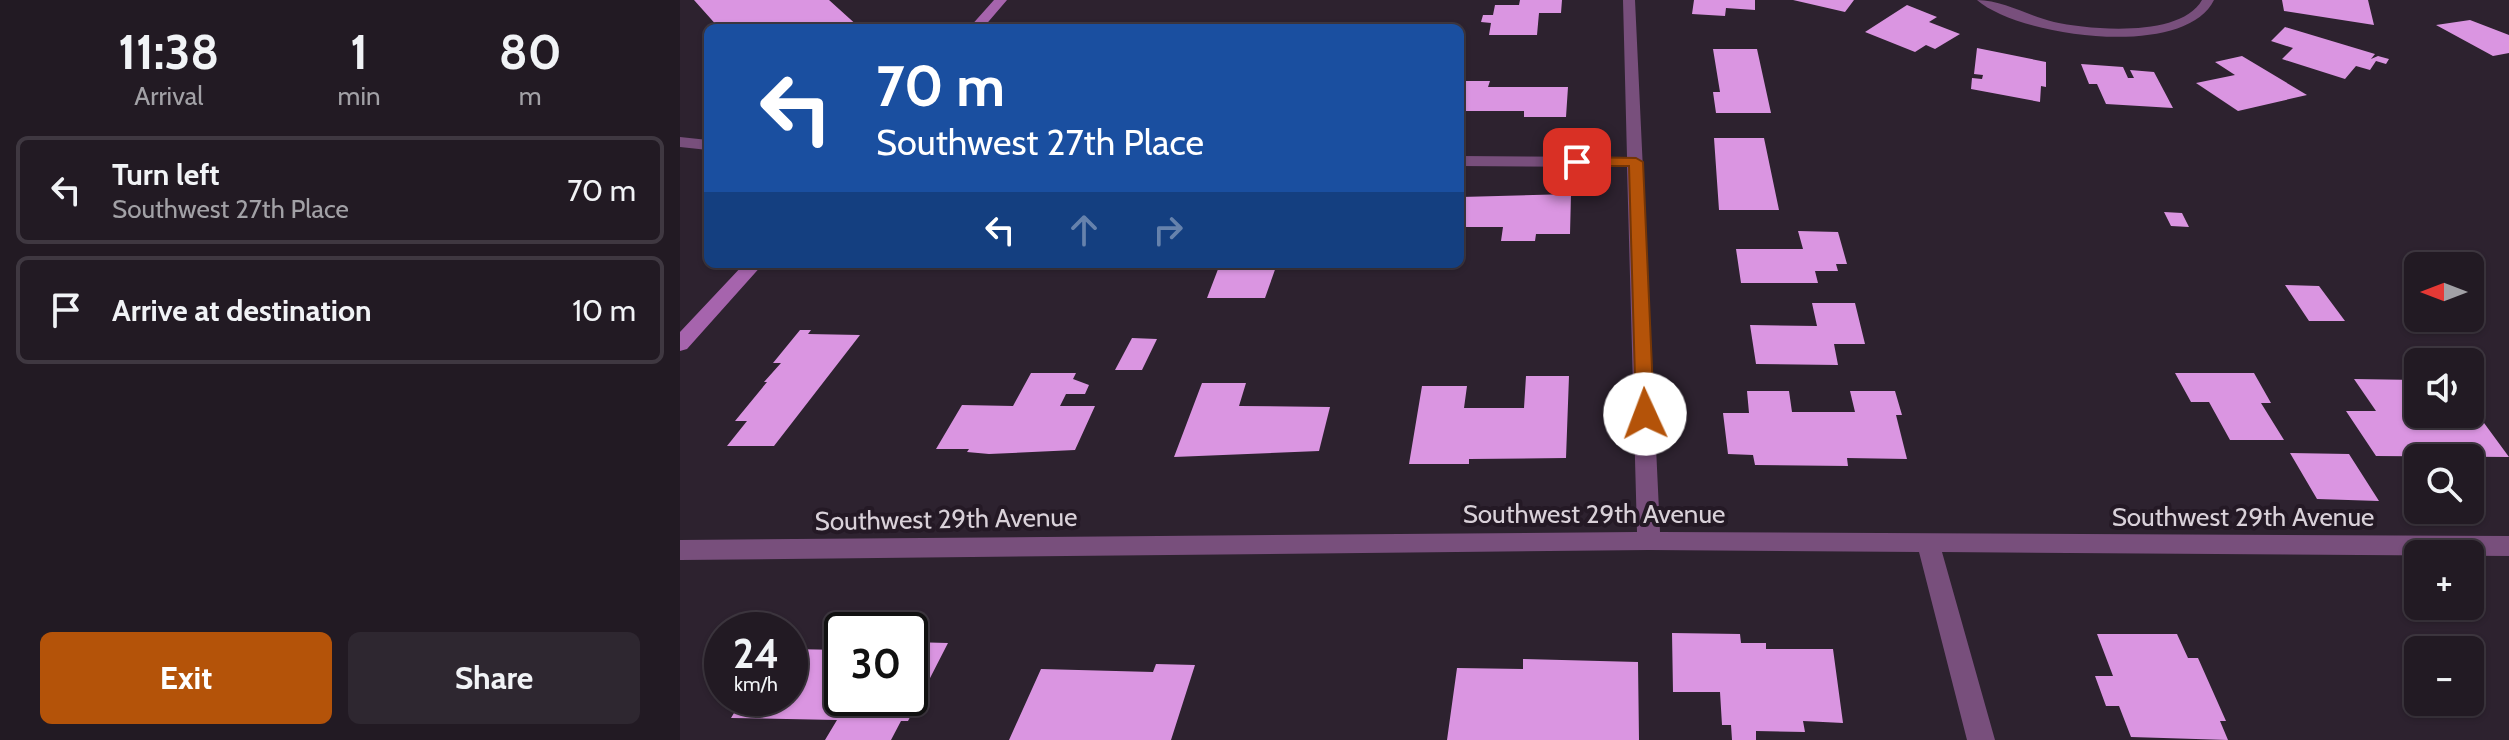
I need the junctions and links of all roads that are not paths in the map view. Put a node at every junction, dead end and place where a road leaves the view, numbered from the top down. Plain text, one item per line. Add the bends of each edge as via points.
1 (1001, 0) edge
2 (1629, 0) edge
3 (1983, 0) edge
4 (2208, 0) edge
5 (980, 24) edge
6 (680, 142) edge
7 (704, 145) edge
8 (1464, 161) edge
9 (1636, 162) junction
10 (750, 268) edge
11 (680, 344) edge
12 (1649, 541) junction
13 (1928, 543) junction
14 (2509, 546) edge
15 (680, 550) edge
16 (1981, 740) edge

1 - 5 street
2 - 9 street
3 - 4 street via 2029,19 2121,32 2189,20
6 - 7 street
8 - 9 street
9 - 12 street
10 - 11 street
12 - 13 street, Southwest 29th Avenue
12 - 15 street, Southwest 29th Avenue
13 - 14 street, Southwest 29th Avenue
13 - 16 street

